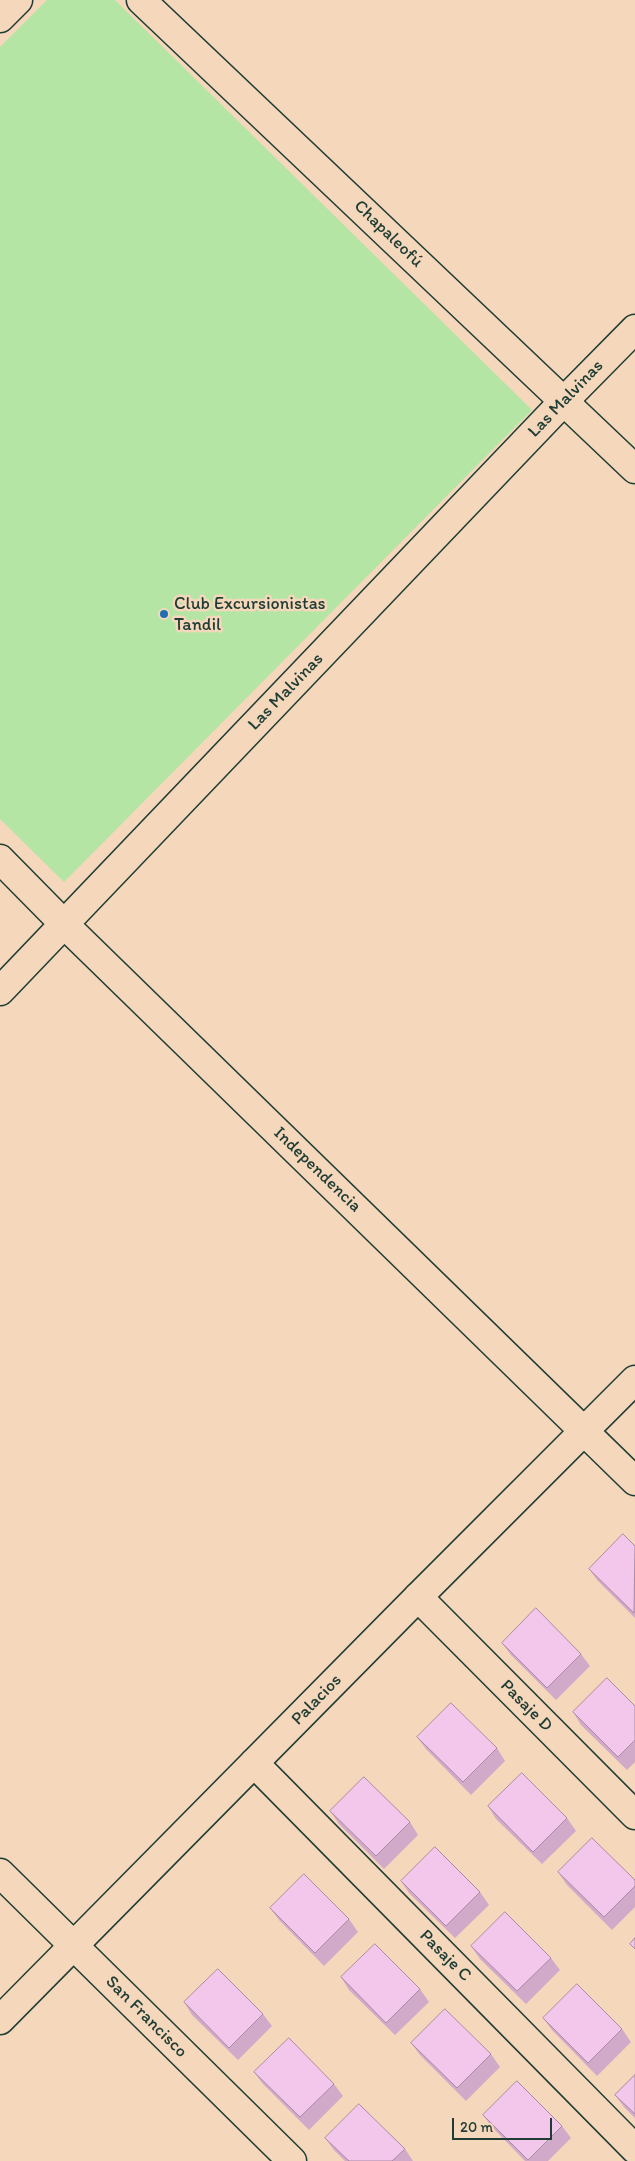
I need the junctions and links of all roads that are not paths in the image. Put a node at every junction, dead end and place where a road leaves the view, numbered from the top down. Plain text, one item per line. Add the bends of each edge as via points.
1 (18, 0) edge
2 (141, 0) edge
3 (0, 18) edge
4 (635, 329) edge
5 (564, 401) junction
6 (635, 469) edge
7 (0, 859) edge
8 (64, 924) junction
9 (0, 990) edge
10 (635, 1380) edge
11 (585, 1431) junction
12 (635, 1481) edge
13 (418, 1596) junction
14 (254, 1763) junction
15 (635, 1815) edge
16 (0, 1873) edge
17 (74, 1945) junction
18 (0, 2020) edge
19 (635, 2149) edge
20 (292, 2161) edge

1 - 3 street
2 - 5 street, Chapaleofú
4 - 5 street, Las Malvinas
5 - 6 street, Chapaleofú
5 - 8 street, Las Malvinas
7 - 8 street, Independencia
8 - 9 street, Las Malvinas
8 - 11 street, Independencia
10 - 11 street, Palacios
11 - 12 street, Independencia
11 - 13 street, Palacios
13 - 14 street, Palacios
13 - 15 street, Pasaje D
14 - 17 street, Palacios
14 - 19 street, Pasaje C
16 - 17 street, San Francisco
17 - 18 street, Palacios
17 - 20 street, San Francisco

